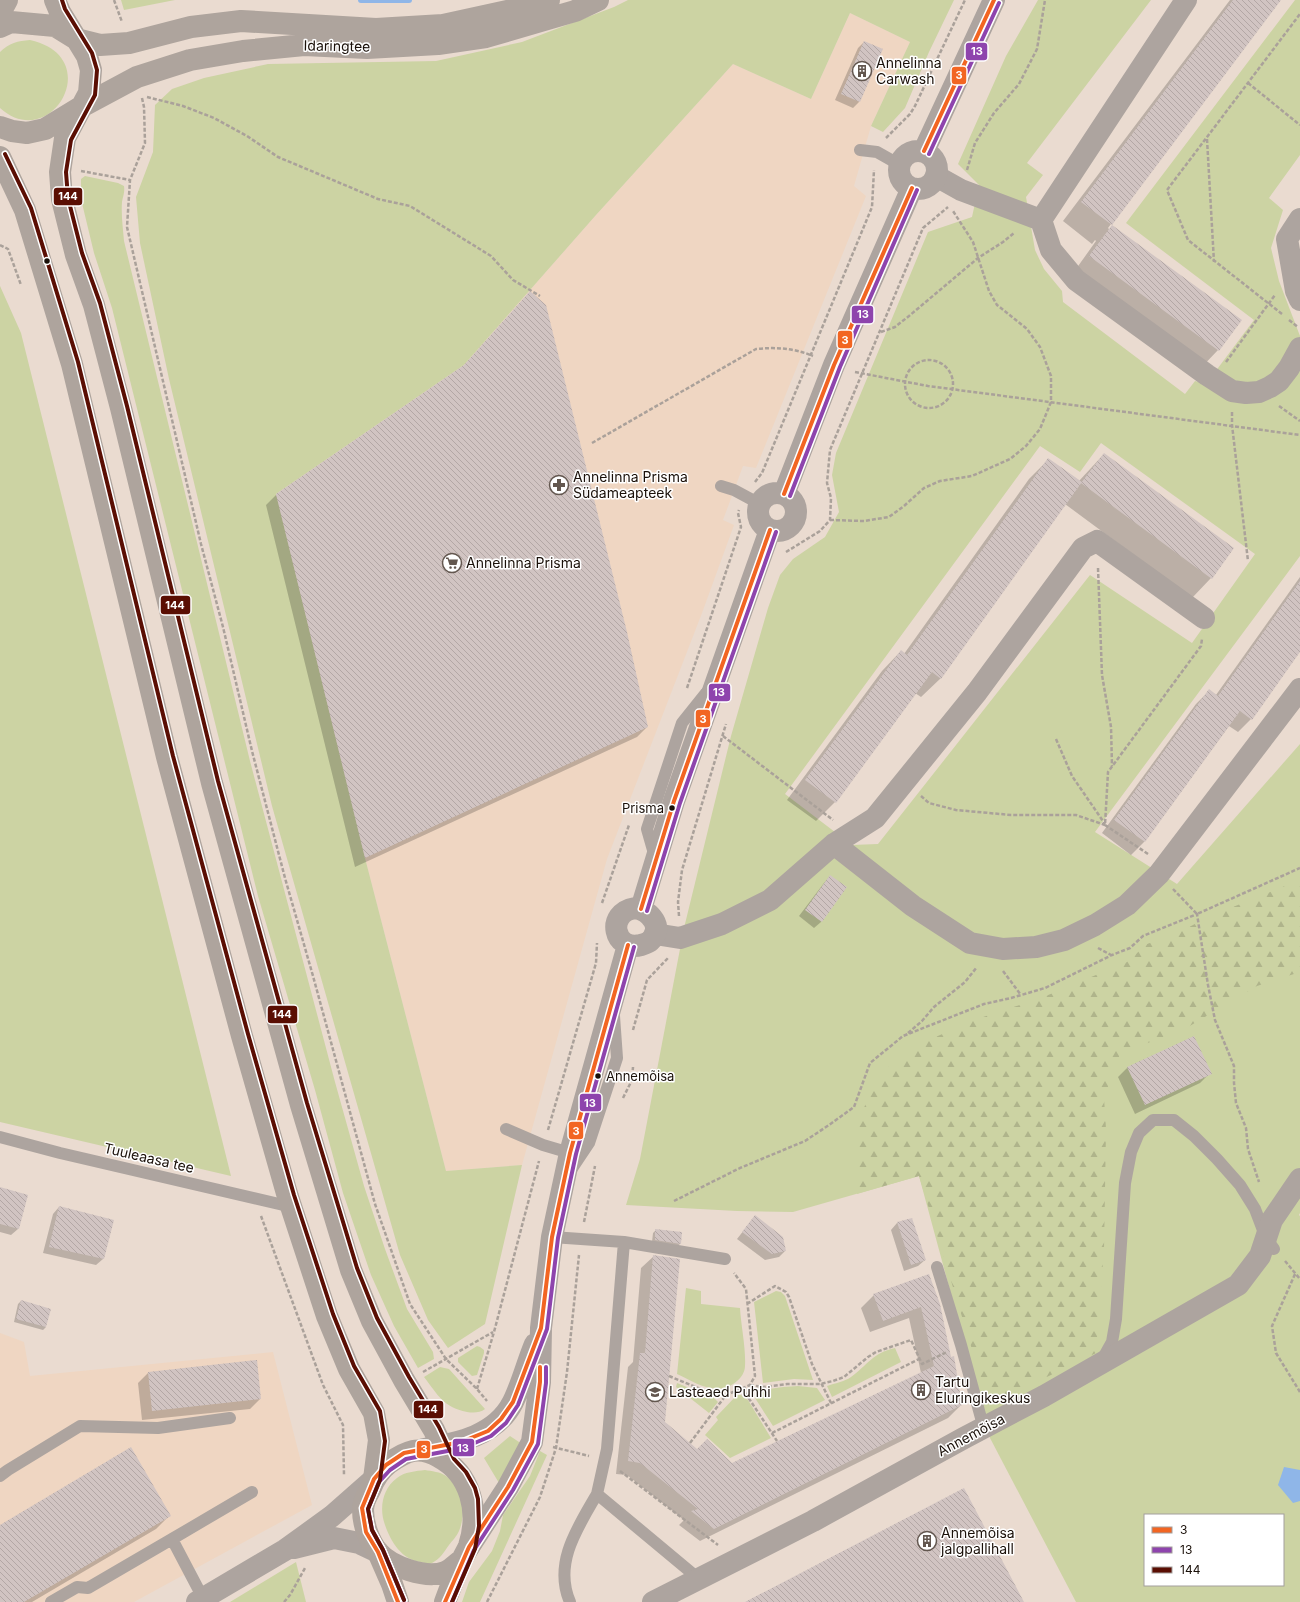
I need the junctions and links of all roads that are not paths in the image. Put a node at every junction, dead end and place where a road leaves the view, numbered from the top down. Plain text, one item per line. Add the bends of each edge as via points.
1 (6, 0) edge
2 (55, 0) edge
3 (549, 0) edge
4 (598, 0) edge
5 (994, 0) edge
6 (1186, 0) edge
7 (0, 13) edge
8 (0, 27) edge
9 (76, 38) junction
10 (81, 107) junction
11 (0, 127) edge
12 (860, 150) dead end
13 (924, 151) junction
14 (0, 157) edge
15 (900, 165) junction
16 (936, 176) junction
17 (912, 188) junction
18 (1034, 217) junction
19 (1300, 219) edge
20 (1300, 300) edge
21 (1300, 348) edge
22 (721, 486) dead end
23 (784, 494) junction
24 (760, 504) junction
25 (770, 530) junction
26 (1204, 618) road end
27 (1300, 689) edge
28 (843, 839) junction
29 (640, 909) junction
30 (655, 934) junction
31 (628, 945) junction
32 (614, 999) junction
33 (506, 1129) dead end
34 (0, 1137) edge
35 (570, 1153) junction
36 (1300, 1179) edge
37 (564, 1181) junction
38 (292, 1207) junction
39 (552, 1237) junction
40 (624, 1242) junction
41 (1270, 1243) junction
42 (724, 1259) road end
43 (938, 1267) dead end
44 (541, 1328) junction
45 (1100, 1364) junction
46 (230, 1418) dead end
47 (984, 1429) junction
48 (446, 1454) junction
49 (0, 1476) edge
50 (374, 1480) junction
51 (252, 1492) dead end
52 (597, 1494) junction
53 (172, 1539) junction
54 (285, 1550) junction
55 (378, 1552) junction
56 (465, 1553) junction
57 (699, 1578) junction
58 (200, 1600) edge
59 (50, 1602) edge
60 (398, 1602) edge
61 (445, 1602) edge
62 (570, 1602) edge
63 (653, 1602) edge

1 - 7 main road
2 - 9 main road
3 - 9 main road, Idaringtee via 443,25 376,29 241,21 191,27 129,43 100,45
4 - 10 main road, Idaringtee via 575,11 486,37 438,44 367,48 304,45 243,51 190,60 137,77
5 - 13 street
6 - 18 street
8 - 9 main road, Idaringtee via 10,22 55,26
9 - 10 main road via 87,56 91,70 89,93
10 - 11 main road, Idaringtee via 45,129 27,133
10 - 48 main road via 65,138 60,172 62,199 121,408 212,783 299,1098 351,1270 372,1321
12 - 15 lane via 877,152
13 - 15 street via 906,155
13 - 16 street via 934,158
14 - 38 main road via 25,210 72,364 167,757 240,1028
15 - 17 street via 903,181
16 - 17 street via 929,186
16 - 18 street via 955,198
17 - 23 street via 834,365
18 - 21 street via 1051,250 1076,280 1232,391 1259,392 1270,387 1279,381 1289,368
19 - 20 street via 1287,238 1292,272
22 - 24 lane
23 - 24 street via 771,494
23 - 25 street via 796,507 796,519 783,530
24 - 25 street via 759,518
25 - 29 street
26 - 28 street via 1097,541 1083,548 977,692 904,782 874,818
27 - 28 street via 1162,869 1127,906 1064,940 1036,947 1003,949 970,943 913,906
28 - 30 street via 770,900 722,924 680,938
29 - 30 street via 653,918
29 - 31 street via 623,912 617,922 617,933
30 - 31 street via 646,943
31 - 32 street
32 - 35 street
32 - 37 lane via 617,1058 590,1143
33 - 35 lane
34 - 38 lane, Tuuleaasa tee
35 - 37 street
36 - 41 street, Annemõisa via 1272,1220
37 - 39 street
38 - 50 main road via 327,1316 349,1369 374,1413 379,1440
39 - 40 lane
39 - 44 street
40 - 42 lane
40 - 52 lane via 607,1449
41 - 45 street, Annemõisa via 1238,1285
41 - 45 lane via 1255,1209 1240,1185 1217,1159 1174,1120 1153,1120 1139,1133 1131,1152 1125,1183 1116,1319 1112,1342
43 - 47 lane
44 - 48 street via 513,1402 501,1419 488,1430 461,1442
44 - 56 street via 540,1382 532,1442 508,1487
45 - 47 street, Annemõisa
46 - 49 lane via 158,1428 80,1426
47 - 57 street, Annemõisa via 813,1521
48 - 50 main road via 419,1450 404,1453 386,1465
48 - 56 main road via 461,1475 472,1501 473,1526
50 - 54 street via 332,1516
50 - 55 main road via 362,1508 366,1532
51 - 53 lane
52 - 57 lane
52 - 62 lane via 568,1549 563,1572
53 - 58 lane
53 - 59 lane via 88,1588 77,1587
54 - 55 street via 334,1538 359,1543
54 - 58 street
55 - 56 main road via 396,1565 430,1575 445,1572
55 - 60 main road
56 - 61 main road
57 - 63 street, Annemõisa

